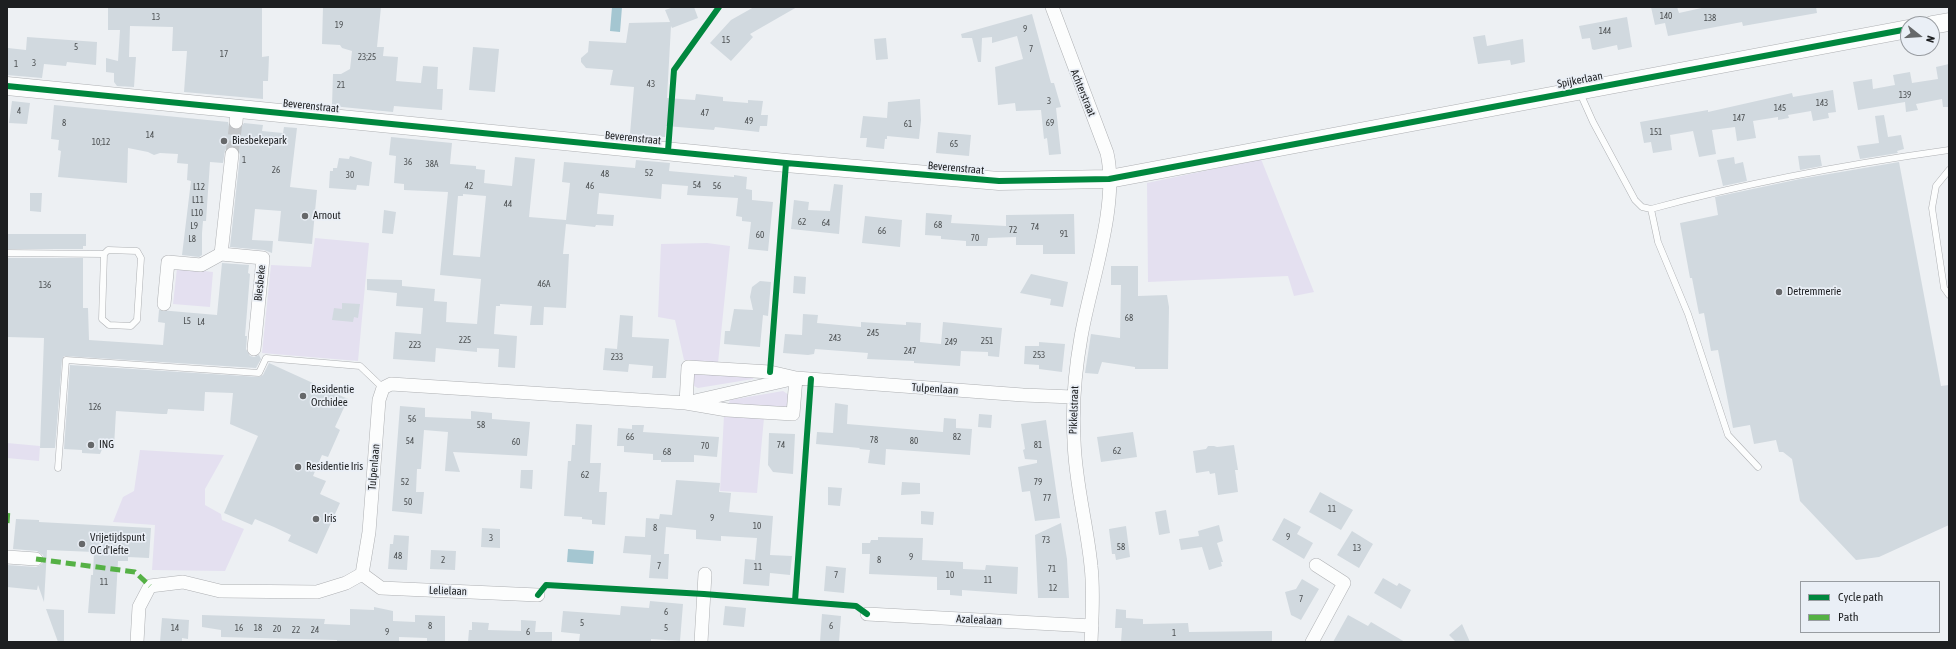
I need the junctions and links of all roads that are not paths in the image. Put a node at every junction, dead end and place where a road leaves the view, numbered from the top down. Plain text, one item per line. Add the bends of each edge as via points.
1 (1052, 7) edge
2 (1900, 31) edge
3 (7, 86) edge
4 (1579, 91) junction
5 (1949, 150) edge
6 (1256, 152) joint
7 (232, 154) tunnel mouth
8 (1949, 170) edge
9 (1109, 179) junction
10 (1651, 209) junction
11 (7, 253) edge
12 (104, 254) junction
13 (221, 254) junction
14 (1949, 295) edge
15 (164, 304) dead end
16 (254, 349) dead end
17 (796, 378) junction
18 (383, 388) junction
19 (1073, 397) junction
20 (686, 403) junction
21 (1758, 467) dead end
22 (58, 468) dead end
23 (7, 557) edge
24 (36, 559) dead end
25 (1316, 565) dead end
26 (362, 574) junction
27 (705, 574) dead end
28 (538, 595) dead end
29 (866, 614) dead end
30 (1092, 626) junction
31 (137, 642) edge
32 (701, 642) edge
33 (1091, 642) edge
34 (1312, 642) edge

1 - 9 street, Achterstraat via 1107,153
2 - 4 street, Spijkerlaan
3 - 9 street, Beverenstraat via 237,116 999,182
4 - 6 street, Spijkerlaan
4 - 10 lane via 1635,200 1642,207
5 - 10 lane via 1713,192
6 - 9 street, Beverenstraat
7 - 13 street
8 - 14 lane via 1936,186 1932,208 1944,288
9 - 19 street, Pikkelstraat via 1108,208 1081,337
10 - 21 lane via 1658,242 1688,314 1728,435
11 - 12 lane
12 - 12 lane via 102,319 109,325 131,326 137,320 141,258 137,251 108,250
13 - 15 street via 201,266 168,262
13 - 16 street, Biesbeke via 263,258
17 - 19 street, Tulpenlaan
17 - 20 street, Tulpenlaan
17 - 20 street, Tulpenlaan via 794,414 727,410
17 - 20 street, Tulpenlaan via 770,372 688,366
18 - 20 street, Tulpenlaan via 391,384
18 - 22 lane via 360,366 266,358 259,373 66,360
18 - 26 street, Tulpenlaan via 379,400
19 - 30 street, Pikkelstraat via 1076,469 1091,566
23 - 24 street
25 - 34 street via 1344,583
26 - 28 street, Lelielaan via 381,588
26 - 31 street via 317,592 220,590 183,582 150,586 139,607
27 - 32 street
29 - 30 street, Azalealaan
30 - 33 street, Pikkelstraat

